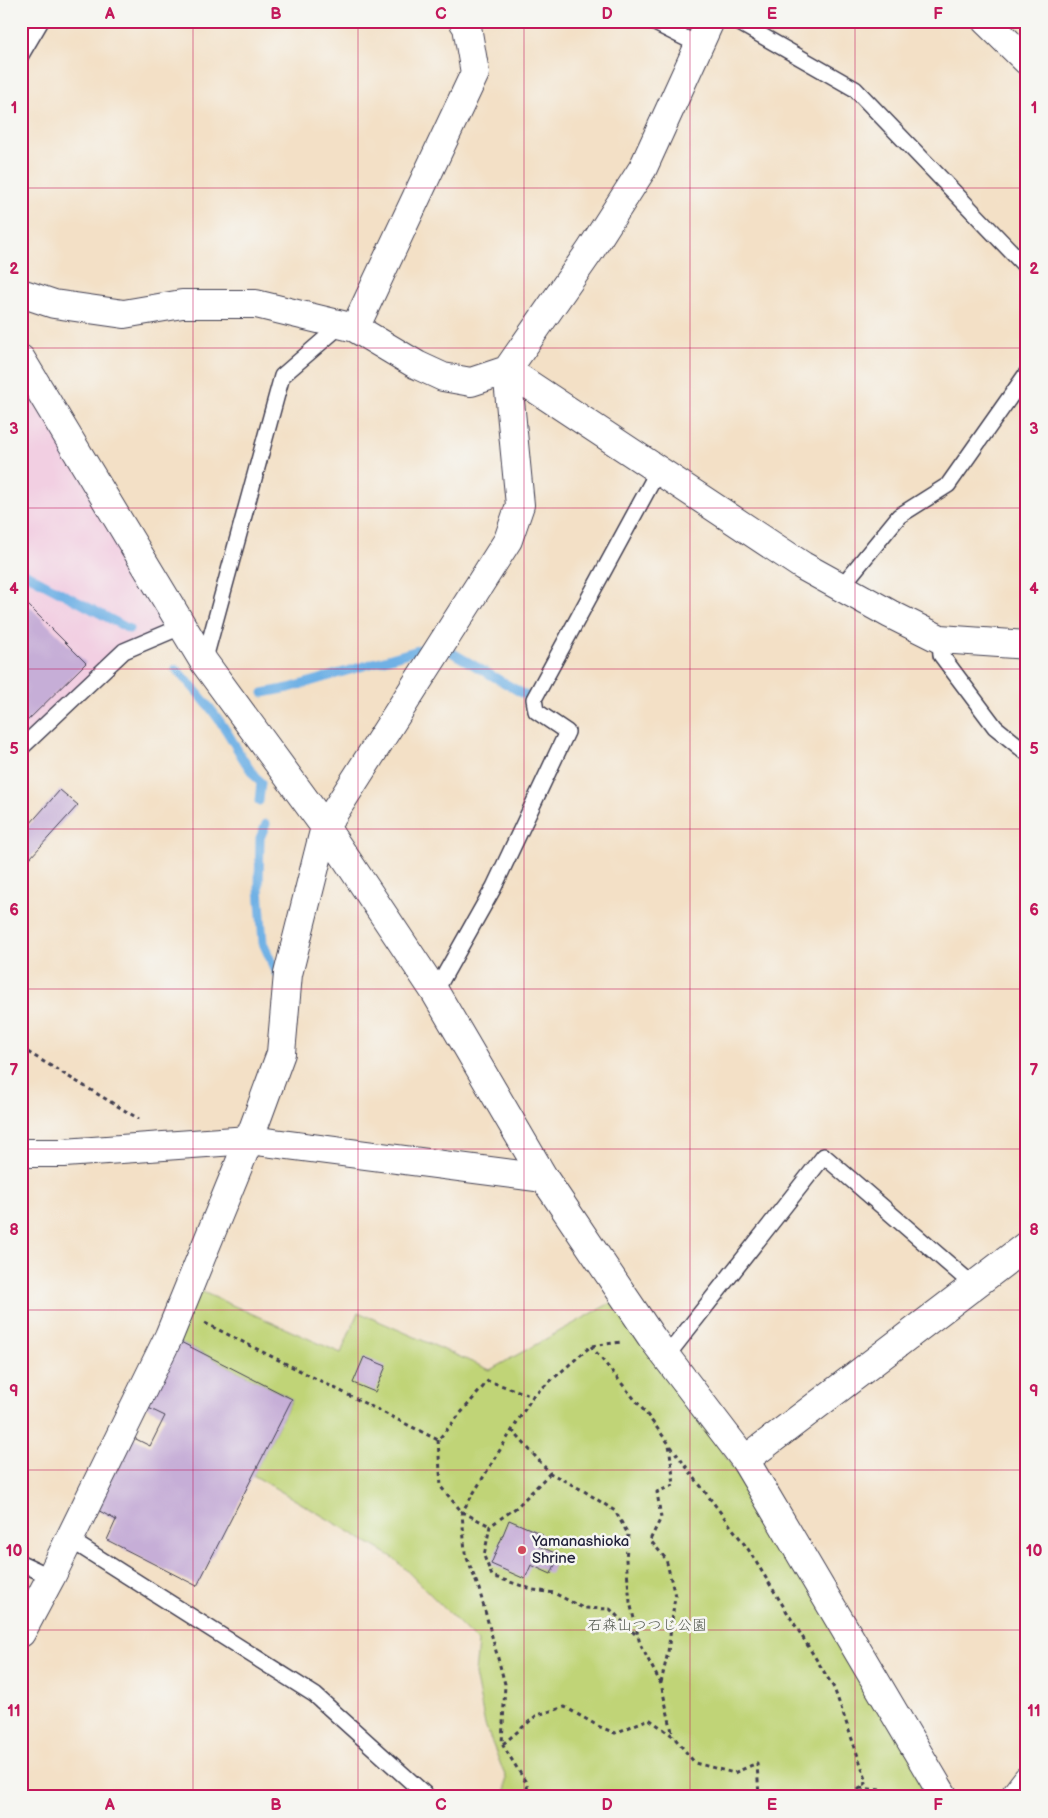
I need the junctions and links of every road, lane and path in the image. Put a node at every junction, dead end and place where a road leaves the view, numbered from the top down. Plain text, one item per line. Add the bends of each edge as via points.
1 (42, 21) edge
2 (651, 21) edge
3 (710, 21) edge
4 (736, 21) edge
5 (986, 21) edge
6 (470, 23) edge
7 (699, 46) junction
8 (21, 55) edge
9 (1027, 62) edge
10 (1027, 268) edge
11 (21, 293) edge
12 (348, 327) junction
13 (21, 359) edge
14 (507, 370) junction
15 (1027, 372) edge
16 (659, 470) junction
17 (841, 587) junction
18 (183, 626) junction
19 (940, 639) junction
20 (1027, 646) edge
21 (204, 662) junction
22 (21, 748) edge
23 (1027, 753) edge
24 (325, 827) junction
25 (435, 992) junction
26 (21, 1048) edge
27 (147, 1124) dead end
28 (248, 1140) junction
29 (21, 1153) edge
30 (544, 1178) junction
31 (1027, 1245) edge
32 (973, 1285) junction
33 (180, 1311) junction
34 (591, 1346) junction
35 (659, 1347) junction
36 (533, 1396) junction
37 (512, 1430) junction
38 (438, 1440) junction
39 (668, 1443) junction
40 (745, 1460) junction
41 (550, 1473) junction
42 (462, 1512) junction
43 (490, 1526) junction
44 (69, 1539) junction
45 (21, 1563) edge
46 (51, 1577) junction
47 (21, 1634) edge
48 (638, 1637) junction
49 (661, 1684) junction
50 (673, 1736) junction
51 (502, 1744) junction
52 (1027, 1780) edge
53 (860, 1788) junction
54 (915, 1794) dead end
55 (428, 1797) edge
56 (528, 1797) edge
57 (759, 1797) edge
58 (850, 1797) edge
59 (944, 1797) edge
60 (1014, 1797) edge

1 - 8 lane
2 - 7 lane
3 - 7 street
4 - 10 lane via 855,89
5 - 9 street
6 - 12 street via 475,73
7 - 14 street via 643,168
11 - 12 street via 54,304 124,314 182,304 256,304
12 - 14 street via 443,377 472,382
12 - 21 lane via 282,376
13 - 18 street
14 - 16 street
14 - 24 street via 520,505 508,540
15 - 17 lane via 948,485 899,516
16 - 17 street via 803,566
16 - 25 lane via 534,699 536,711 567,732 494,887
17 - 19 street
18 - 21 street
18 - 22 lane via 124,651
19 - 20 street
19 - 23 lane via 941,655 995,727
21 - 24 street
24 - 25 street
24 - 28 street via 288,974 281,1053
25 - 30 street
26 - 27 path
28 - 29 street
28 - 30 street
28 - 33 street
30 - 35 street
31 - 32 street
32 - 35 lane via 824,1156
32 - 40 street
33 - 38 path
33 - 44 street
34 - 35 path
34 - 36 path
34 - 39 path
35 - 40 street
36 - 37 path
36 - 38 path via 488,1381
37 - 41 path
37 - 42 path
38 - 42 path via 441,1487
39 - 49 path via 674,1485 657,1492 661,1518 650,1540 666,1559 675,1596
39 - 53 path via 748,1549 834,1688 867,1782
40 - 59 street
41 - 43 path via 517,1507
41 - 48 path via 615,1511 628,1534 626,1560 630,1602
42 - 43 path
42 - 51 path via 465,1553 479,1589 505,1684
43 - 48 path via 484,1556 492,1576 554,1593 584,1608 610,1609
44 - 46 street
44 - 55 lane via 315,1695
45 - 46 lane
46 - 47 street
48 - 49 path
49 - 50 path
50 - 51 path via 649,1719 615,1733 565,1707 537,1715
50 - 57 path via 696,1763 734,1774 757,1763
51 - 56 path via 526,1784
52 - 60 street
53 - 54 path
53 - 58 path

